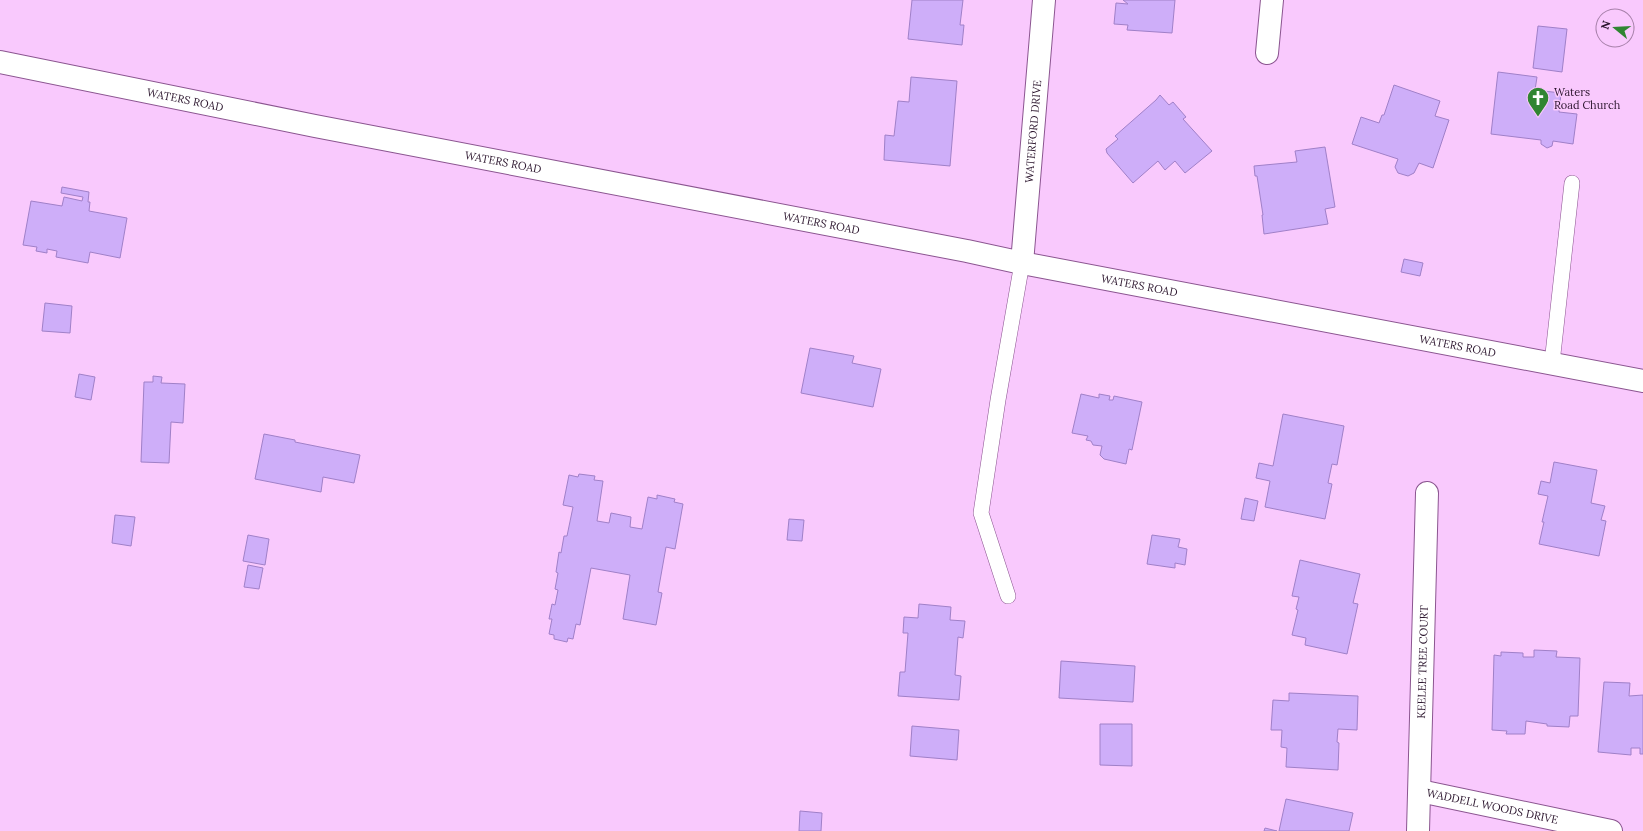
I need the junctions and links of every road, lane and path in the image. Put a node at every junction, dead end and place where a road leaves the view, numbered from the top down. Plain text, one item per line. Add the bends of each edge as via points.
1 (1044, 0) edge
2 (1272, 0) edge
3 (1267, 53) dead end
4 (0, 62) edge
5 (1572, 183) dead end
6 (1022, 263) junction
7 (1552, 363) junction
8 (1643, 380) edge
9 (1427, 493) dead end
10 (1008, 596) dead end
11 (1420, 791) junction
12 (1418, 831) edge
13 (1612, 831) edge

1 - 6 street, WATERFORD DRIVE
2 - 3 street
4 - 6 street, WATERS ROAD via 315,126
5 - 7 lane
6 - 7 street, WATERS ROAD
6 - 10 lane via 981,513
7 - 8 street, WATERS ROAD
9 - 11 street, KEELEE TREE COURT
11 - 12 street, KEELEE TREE COURT
11 - 13 street, WADDELL WOODS DRIVE

